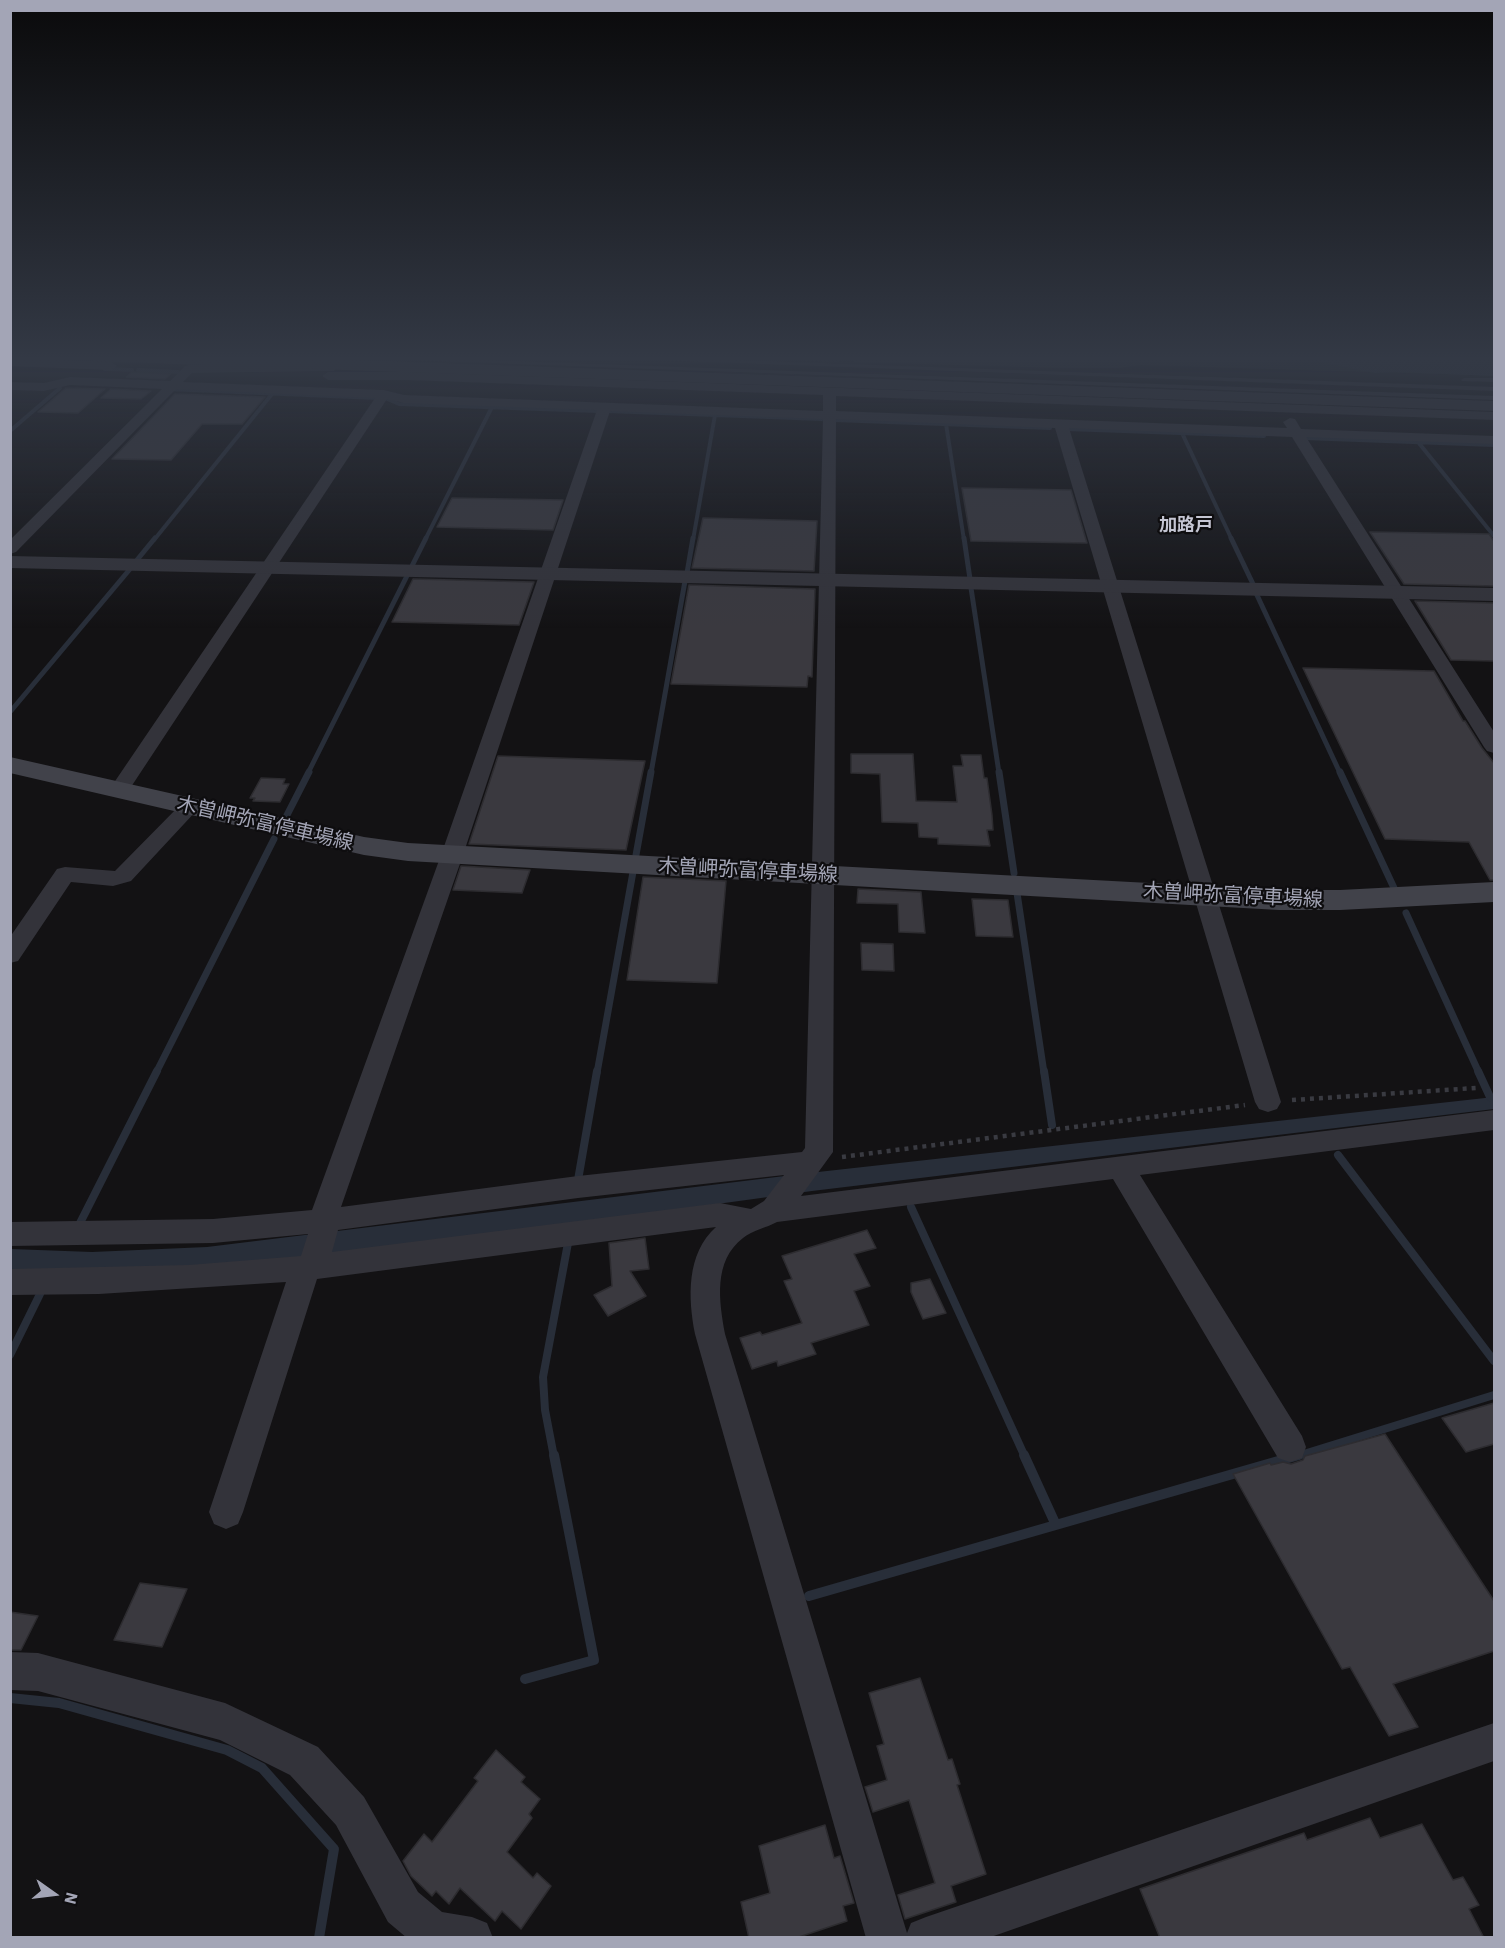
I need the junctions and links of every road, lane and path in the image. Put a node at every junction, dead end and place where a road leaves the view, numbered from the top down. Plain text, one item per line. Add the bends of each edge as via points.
1 (111, 447) edge
2 (349, 447) edge
3 (591, 447) edge
4 (828, 447) edge
5 (1068, 447) edge
6 (1305, 447) edge
7 (10, 549) edge
8 (10, 562) edge
9 (269, 568) junction
10 (547, 574) junction
11 (826, 579) junction
12 (1111, 587) junction
13 (1397, 593) junction
14 (1494, 595) edge
15 (1494, 747) edge
16 (10, 765) edge
17 (119, 790) junction
18 (190, 806) junction
19 (452, 855) junction
20 (822, 876) junction
21 (1494, 892) edge
22 (1206, 895) junction
23 (10, 955) edge
24 (1476, 1088) dead end
25 (1269, 1102) junction
26 (1494, 1120) edge
27 (813, 1157) junction
28 (1120, 1166) junction
29 (768, 1211) junction
30 (325, 1222) junction
31 (10, 1234) edge
32 (311, 1266) junction
33 (10, 1282) edge
34 (1290, 1447) dead end
35 (226, 1512) dead end
36 (10, 1671) edge
37 (1494, 1742) edge
38 (472, 1938) edge
39 (887, 1938) edge
40 (926, 1938) edge

1 - 7 street
2 - 9 street
3 - 10 street
4 - 11 street
5 - 12 street
6 - 13 street
8 - 9 street
9 - 10 street
9 - 17 street
10 - 11 street
10 - 19 street
11 - 12 street
11 - 20 street
12 - 13 street
12 - 22 street
13 - 14 street
13 - 15 street
16 - 17 main road, 木曽岬弥富停車場線
17 - 18 main road, 木曽岬弥富停車場線
18 - 19 main road, 木曽岬弥富停車場線 via 364,846
18 - 23 street via 123,876 113,879 66,874
19 - 20 main road, 木曽岬弥富停車場線
19 - 30 street
20 - 22 main road, 木曽岬弥富停車場線
20 - 27 street
21 - 22 main road, 木曽岬弥富停車場線 via 1340,900
22 - 25 street
24 - 25 path
25 - 27 path via 846,1158
26 - 28 street
27 - 29 street
27 - 30 street
28 - 29 street
28 - 34 street
29 - 32 street
29 - 39 street via 732,1230 714,1251 704,1278 703,1304
30 - 31 street via 213,1232
30 - 32 street
32 - 33 street via 197,1278
32 - 35 street
36 - 38 street via 38,1672 225,1722 304,1761 350,1811 403,1907 433,1932
37 - 40 street

